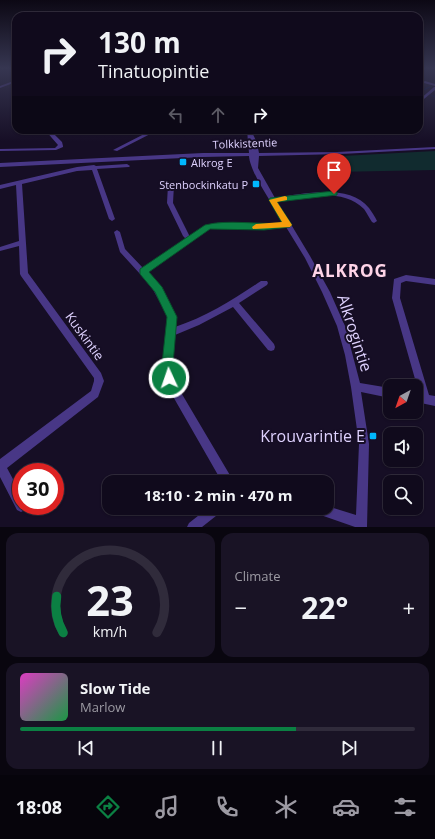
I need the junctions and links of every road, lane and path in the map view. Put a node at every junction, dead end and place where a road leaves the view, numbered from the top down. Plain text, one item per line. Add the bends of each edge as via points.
1 (51, 134) edge
2 (145, 134) edge
3 (250, 134) edge
4 (435, 148) edge
5 (0, 150) edge
6 (115, 150) dead end
7 (254, 155) junction
8 (0, 165) edge
9 (127, 166) dead end
10 (94, 167) junction
11 (19, 182) junction
12 (171, 185) dead end
13 (0, 187) edge
14 (272, 200) junction
15 (112, 219) dead end
16 (374, 221) dead end
17 (288, 225) junction
18 (117, 232) dead end
19 (189, 238) junction
20 (21, 243) junction
21 (0, 249) edge
22 (143, 271) junction
23 (435, 282) edge
24 (264, 283) dead end
25 (234, 303) junction
26 (172, 332) junction
27 (271, 347) dead end
28 (415, 379) edge
29 (356, 387) junction
30 (383, 392) edge
31 (423, 399) edge
32 (435, 401) edge
33 (0, 466) edge
34 (224, 475) edge
35 (12, 488) edge
36 (208, 515) edge
37 (334, 515) edge
38 (361, 525) edge
39 (192, 527) edge

1 - 5 street via 60,143 61,146 56,149
2 - 6 street
3 - 7 street
4 - 7 street, Tolkkistentie
7 - 8 street, Tolkkistentie
7 - 14 street, Alkrogintie via 256,167
9 - 10 street
10 - 11 street
10 - 15 street
11 - 13 street
11 - 20 street, Kuskintie
12 - 19 street via 170,203
14 - 16 street via 334,194 364,205 371,212
14 - 17 street, Alkrogintie
17 - 19 street via 212,226
17 - 29 street, Alkrogintie via 312,265 341,326
18 - 22 street via 122,250
19 - 22 street
20 - 21 street
20 - 33 street, Kuskintie via 24,274 98,376 99,381 95,394
22 - 26 street via 159,290 170,311
23 - 28 street via 406,278 397,281 396,298
24 - 25 street
25 - 26 street via 188,327
25 - 27 street
26 - 34 street via 168,364 172,386
29 - 30 street
29 - 38 street, Alkrogintie via 364,444
31 - 32 street
33 - 35 street
36 - 39 street
37 - 38 street

